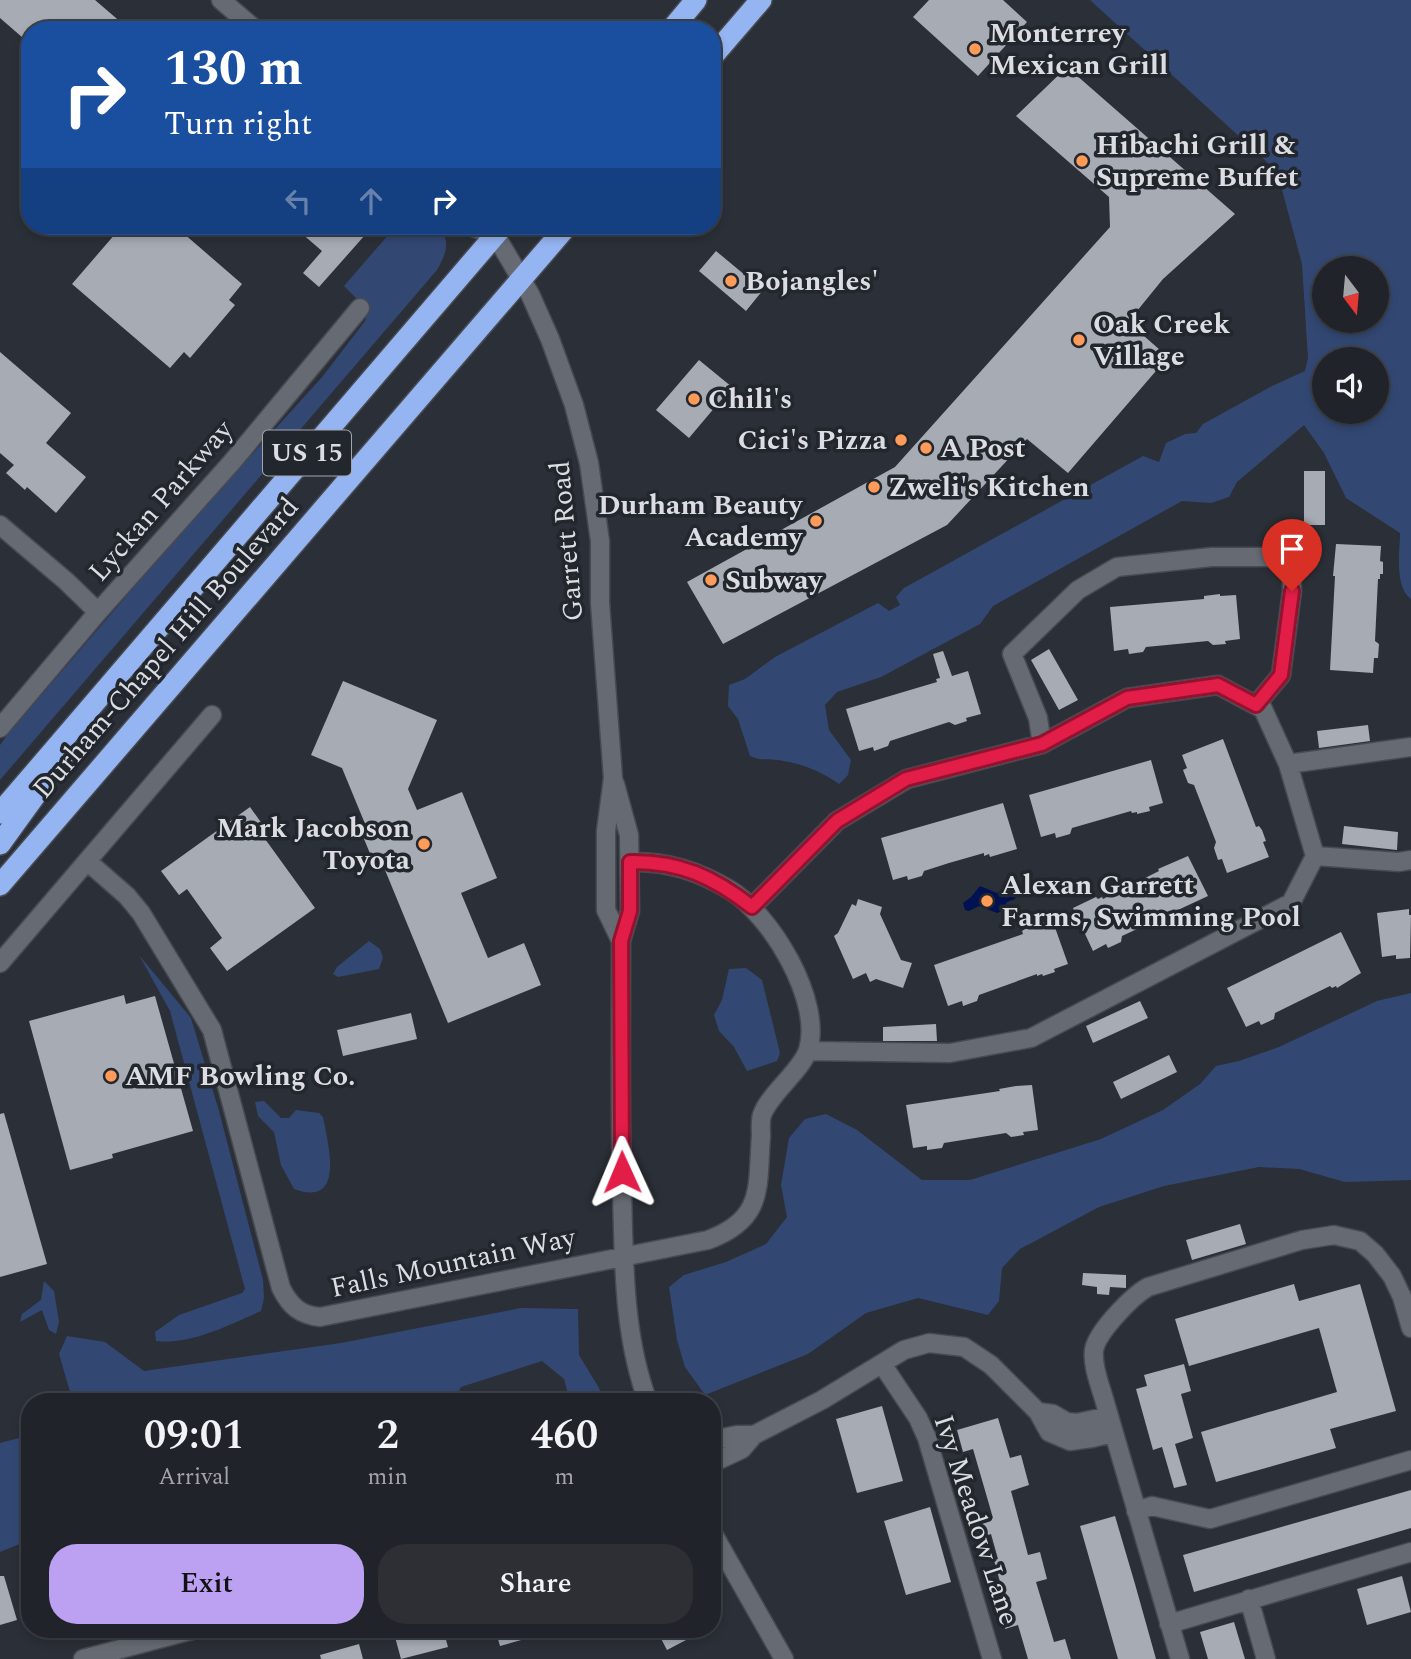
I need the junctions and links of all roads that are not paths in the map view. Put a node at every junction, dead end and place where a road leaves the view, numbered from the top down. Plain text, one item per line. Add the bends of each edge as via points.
1 (221, 0) edge
2 (696, 0) edge
3 (761, 0) edge
4 (246, 21) edge
5 (678, 21) edge
6 (721, 47) edge
7 (491, 235) edge
8 (499, 235) edge
9 (559, 235) edge
10 (522, 279) junction
11 (360, 308) dead end
12 (0, 525) edge
13 (98, 612) junction
14 (119, 672) junction
15 (1256, 705) junction
16 (212, 715) dead end
17 (0, 729) edge
18 (1042, 744) junction
19 (1411, 747) edge
20 (1289, 764) junction
21 (613, 778) junction
22 (0, 813) edge
23 (0, 844) edge
24 (1315, 856) junction
25 (1411, 860) edge
26 (87, 861) junction
27 (630, 862) junction
28 (0, 885) edge
29 (752, 907) junction
30 (621, 941) junction
31 (0, 963) edge
32 (808, 1051) junction
33 (624, 1256) junction
34 (1410, 1324) edge
35 (882, 1364) junction
36 (645, 1393) edge
37 (1111, 1424) junction
38 (754, 1434) junction
39 (721, 1438) edge
40 (721, 1460) edge
41 (1411, 1460) edge
42 (1136, 1511) junction
43 (721, 1548) edge
44 (1411, 1552) edge
45 (1249, 1599) junction
46 (1169, 1624) junction
47 (162, 1638) edge
48 (83, 1659) edge
49 (784, 1659) edge
50 (992, 1659) edge
51 (1180, 1659) edge
52 (1266, 1659) edge

1 - 4 street
2 - 5 highway
3 - 6 highway
7 - 14 highway, Durham-Chapel Hill Boulevard / US 15
8 - 10 street, Garrett Road
9 - 10 highway, Durham-Chapel Hill Boulevard / US 15
10 - 21 street, Garrett Road via 564,373 589,463 600,541
10 - 28 highway, Durham-Chapel Hill Boulevard / US 15
11 - 13 street, Lyckan Parkway via 232,462
12 - 13 street
13 - 17 street, Lyckan Parkway
14 - 22 highway, Durham-Chapel Hill Boulevard / US 15
14 - 23 highway
15 - 18 street via 1218,685 1127,698
15 - 18 street via 1281,675 1292,591 1291,557 1212,557 1117,567 1078,590 1012,654 1038,718
15 - 20 street via 1263,709
16 - 26 street
18 - 29 street via 906,779 837,821
19 - 20 street
20 - 24 street
21 - 27 street, Garrett Road via 629,835
21 - 30 street, Garrett Road via 606,831 606,910
24 - 25 street
24 - 32 street via 1291,903 1031,1038 950,1053
26 - 31 street
26 - 33 street, Falls Mountain Way via 141,912 212,1030 288,1303 307,1316 320,1317
27 - 29 street via 686,868 732,891
27 - 30 street, Garrett Road via 630,911
29 - 32 street via 793,966 803,989 810,1011
30 - 33 street, Garrett Road
32 - 33 street via 762,1114 757,1192 739,1222 708,1240
33 - 36 street, Garrett Road via 629,1327
34 - 37 street via 1392,1276 1375,1254 1360,1241 1334,1235 1302,1240 1147,1287 1135,1295 1094,1350
35 - 37 street via 916,1345 942,1343 964,1348 991,1365 1038,1412 1067,1422
35 - 38 street
35 - 50 street, Ivy Meadow Lane via 927,1438
37 - 42 street
38 - 39 street
38 - 40 street via 742,1449
41 - 42 street via 1210,1519 1153,1506
42 - 46 street
43 - 49 street
44 - 45 street
45 - 46 street
45 - 52 street
46 - 51 street
47 - 48 street

